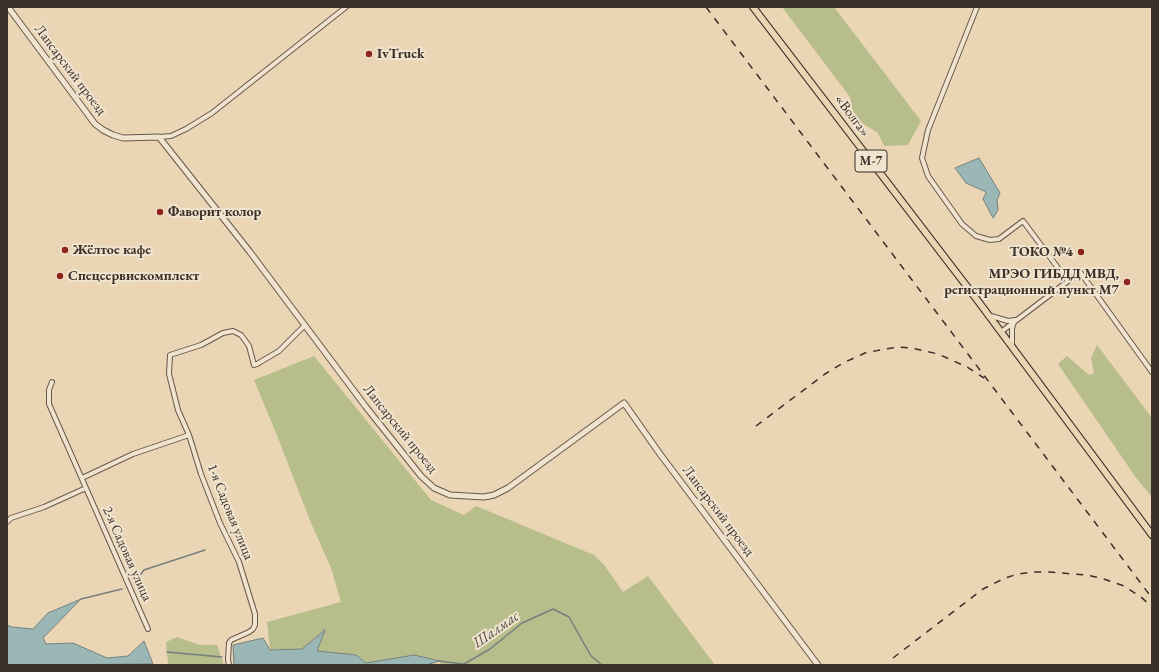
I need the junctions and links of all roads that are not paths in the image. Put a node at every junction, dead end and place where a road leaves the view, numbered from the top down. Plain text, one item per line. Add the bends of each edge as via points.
1 (8, 7) edge
2 (346, 7) edge
3 (754, 7) edge
4 (977, 7) edge
5 (159, 137) junction
6 (1067, 280) junction
7 (989, 316) junction
8 (1016, 320) junction
9 (305, 325) junction
10 (1001, 332) junction
11 (1012, 346) junction
12 (1152, 372) edge
13 (52, 382) dead end
14 (189, 435) junction
15 (82, 478) junction
16 (86, 488) junction
17 (7, 522) edge
18 (1151, 534) edge
19 (148, 629) dead end
20 (230, 665) edge
21 (818, 665) edge

1 - 5 street, Лапсарский проезд via 95,124 123,138
2 - 5 street via 212,113 186,130 171,136
3 - 7 highway, «Волга» / М-7
4 - 6 street via 928,130 922,158 928,176 962,224 976,236 990,240 999,239 1023,221
5 - 9 street, Лапсарский проезд
6 - 8 street
6 - 12 street via 1080,272
7 - 8 street via 1008,321
7 - 10 highway, «Волга»
8 - 10 street
8 - 11 street via 1012,328
9 - 14 street, 1-я Садовая улица via 278,351 254,365 244,338 233,331 170,355 170,383
9 - 21 street, Лапсарский проезд via 420,476 434,488 450,495 484,497 508,488 624,403
10 - 11 highway, «Волга»
11 - 18 highway, «Волга»
13 - 15 street, 2-я Садовая улица via 49,404
14 - 15 street via 133,454
14 - 20 street, 1-я Садовая улица via 220,523 239,562 255,614 256,625 253,629 229,643
15 - 16 street, 2-я Садовая улица
16 - 17 street via 44,507 11,518
16 - 19 street, 2-я Садовая улица

